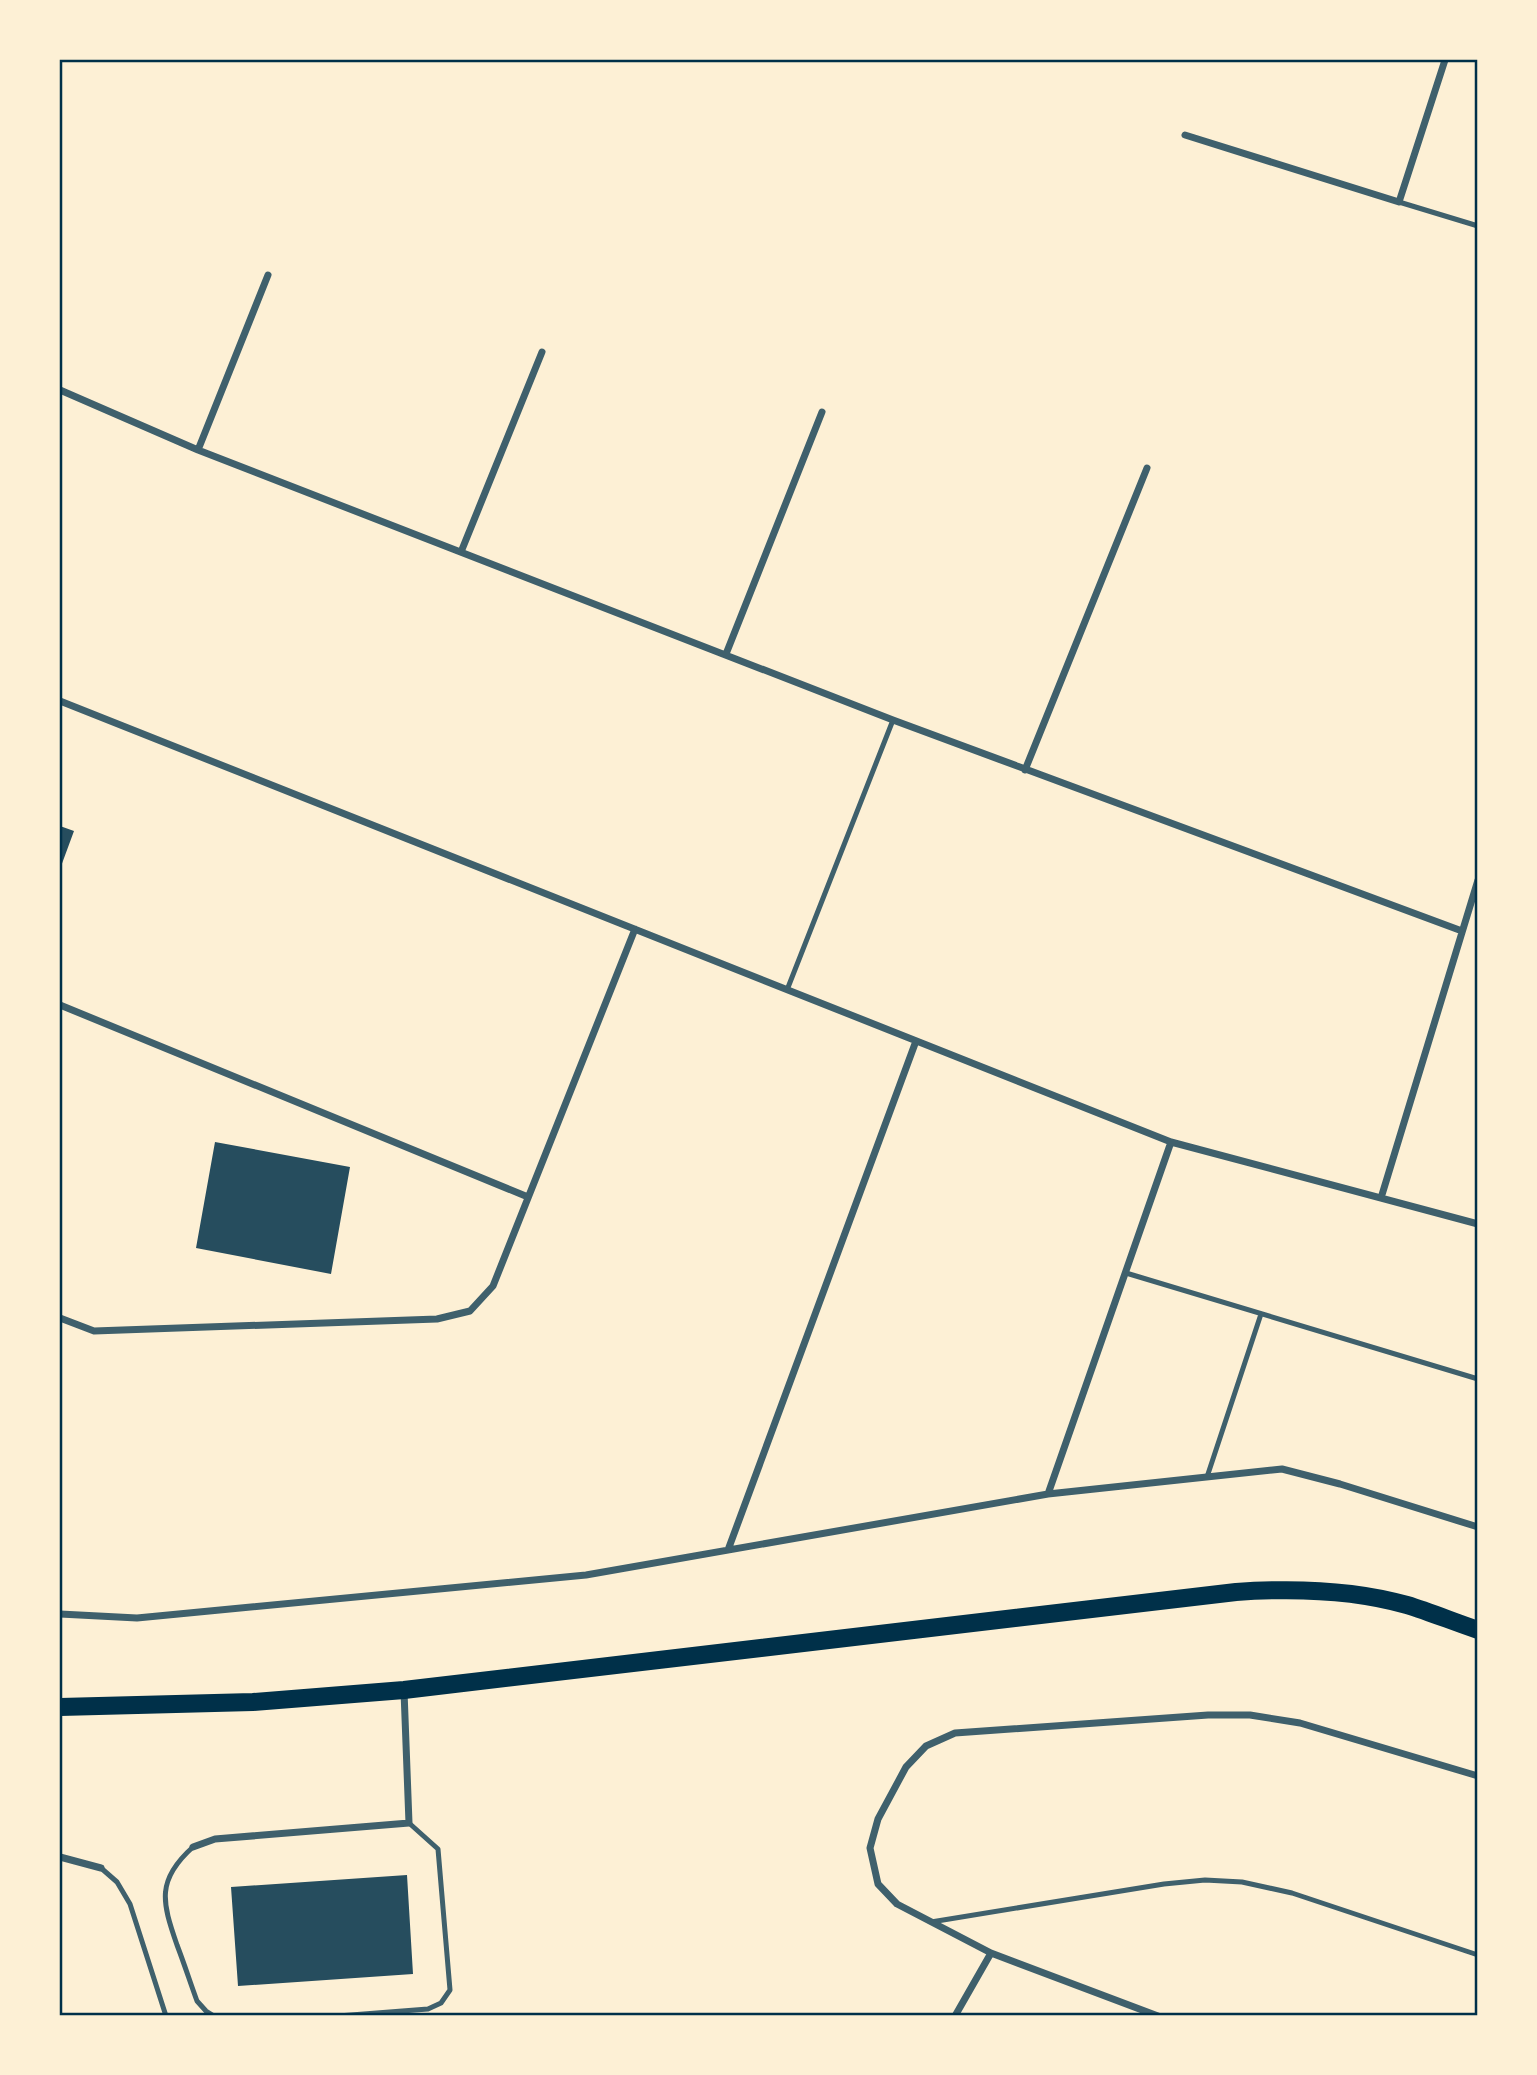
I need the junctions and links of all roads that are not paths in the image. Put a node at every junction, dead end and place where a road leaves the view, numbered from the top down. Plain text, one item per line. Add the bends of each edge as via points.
1 (1445, 60) edge
2 (1185, 135) dead end
3 (1399, 202) junction
4 (1478, 226) edge
5 (268, 275) dead end
6 (541, 352) dead end
7 (60, 390) edge
8 (822, 412) dead end
9 (198, 450) junction
10 (1147, 468) dead end
11 (461, 552) junction
12 (726, 654) junction
13 (60, 701) edge
14 (893, 720) junction
15 (1025, 770) junction
16 (1478, 880) edge
17 (635, 929) junction
18 (1462, 931) junction
19 (787, 990) junction
20 (60, 1005) edge
21 (916, 1041) junction
22 (1171, 1142) junction
23 (528, 1196) junction
24 (1381, 1198) junction
25 (1478, 1224) edge
26 (1126, 1273) junction
27 (1261, 1314) junction
28 (60, 1318) edge
29 (1478, 1379) edge
30 (1207, 1477) junction
31 (1048, 1494) junction
32 (1478, 1527) edge
33 (728, 1550) junction
34 (60, 1614) edge
35 (1478, 1630) edge
36 (404, 1690) junction
37 (60, 1707) edge
38 (1478, 1776) edge
39 (409, 1823) junction
40 (193, 1847) joint
41 (60, 1857) edge
42 (101, 1868) joint
43 (931, 1922) junction
44 (990, 1953) junction
45 (1478, 1955) edge
46 (166, 2015) edge
47 (214, 2015) edge
48 (338, 2015) edge
49 (955, 2015) edge
50 (1158, 2015) edge

1 - 3 street
2 - 3 street
3 - 4 lane
5 - 9 street
6 - 11 street
7 - 9 street
8 - 12 street
9 - 11 street
10 - 15 street
11 - 12 street
12 - 14 street
13 - 17 street
14 - 15 street
14 - 19 lane
15 - 18 street
16 - 18 street
17 - 19 street
17 - 23 street
18 - 24 street
19 - 21 street
20 - 23 street
21 - 22 street
21 - 33 street
22 - 24 street
22 - 26 street
23 - 28 street via 493,1286 470,1311 437,1319 94,1331
24 - 25 street
26 - 27 lane
26 - 31 street
27 - 29 lane
27 - 30 lane
30 - 31 street
30 - 32 street via 1282,1469
31 - 33 street
33 - 34 street via 586,1574 137,1618
35 - 36 main road via 1405,1604 1286,1588
36 - 37 main road via 253,1702
36 - 39 street
38 - 43 street via 1300,1723 1250,1715 955,1732 926,1746 906,1767 878,1819 870,1849 878,1884 897,1905
39 - 40 street via 215,1839
39 - 48 lane via 438,1849 450,1990 441,2003 428,2008
40 - 47 lane via 170,1875 165,1912 197,2001
41 - 42 street
42 - 46 lane via 117,1882 130,1904
43 - 44 street
43 - 45 lane via 1164,1884 1242,1882
44 - 49 street
44 - 50 street

